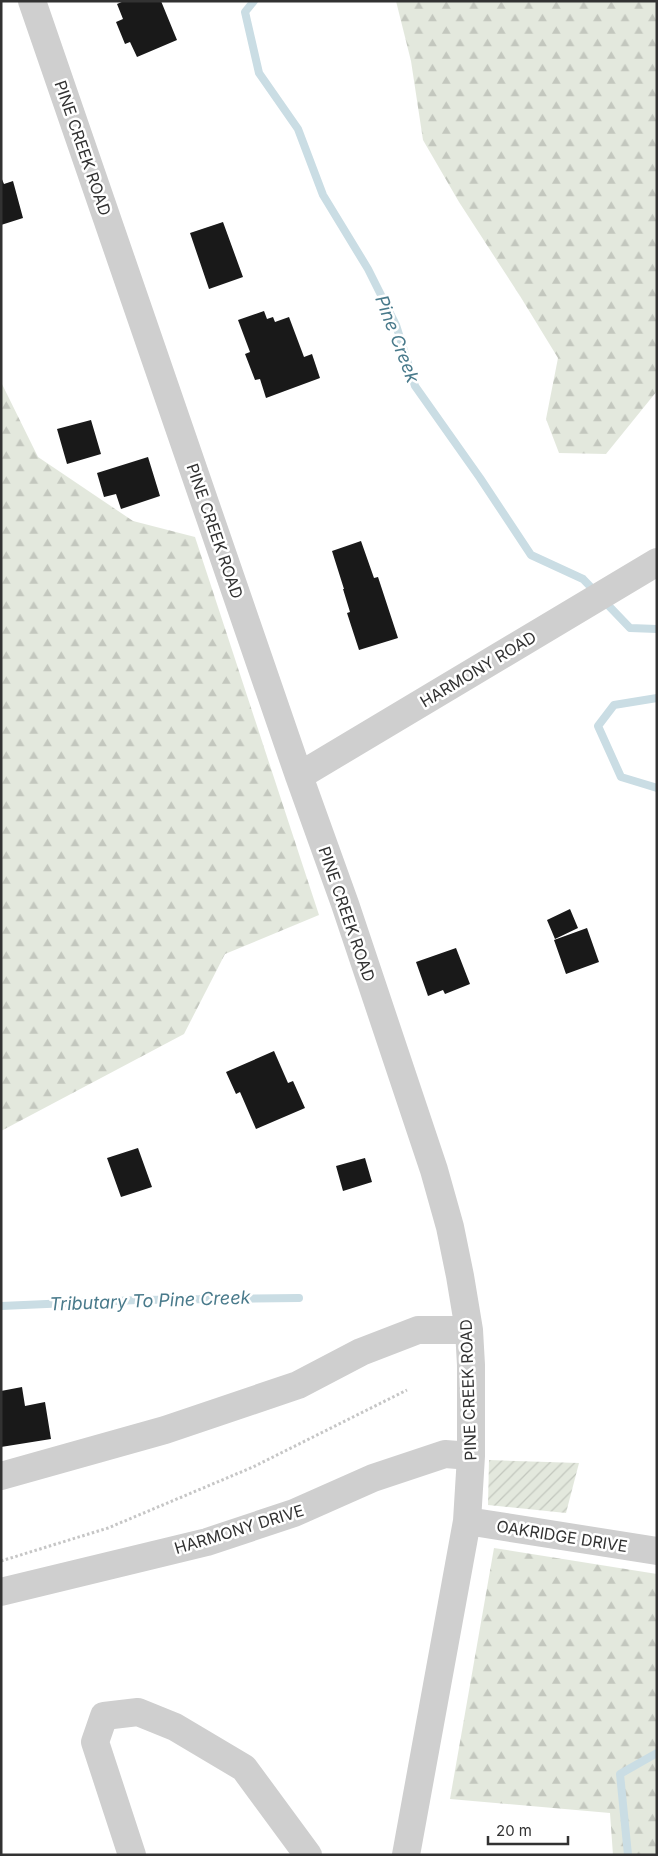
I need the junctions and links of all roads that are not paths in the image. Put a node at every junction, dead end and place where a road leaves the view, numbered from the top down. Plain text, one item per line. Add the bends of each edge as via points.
1 (32, 1) edge
2 (657, 562) edge
3 (299, 776) junction
4 (469, 1330) junction
5 (471, 1456) junction
6 (1, 1476) edge
7 (467, 1521) junction
8 (657, 1551) edge
9 (1, 1592) edge
10 (132, 1855) edge
11 (308, 1855) edge
12 (406, 1855) edge

1 - 3 street, PINE CREEK ROAD
2 - 3 street, HARMONY ROAD
3 - 4 street, PINE CREEK ROAD via 434,1170 450,1227
4 - 5 street, PINE CREEK ROAD
4 - 6 street via 418,1330 361,1352 298,1385 165,1430
5 - 7 street, PINE CREEK ROAD
5 - 9 street, HARMONY DRIVE via 444,1454 374,1478 294,1513 207,1542
7 - 8 street, OAKRIDGE DRIVE
7 - 12 street, PINE CREEK ROAD
10 - 11 street via 95,1742 104,1716 138,1712 175,1727 244,1768

